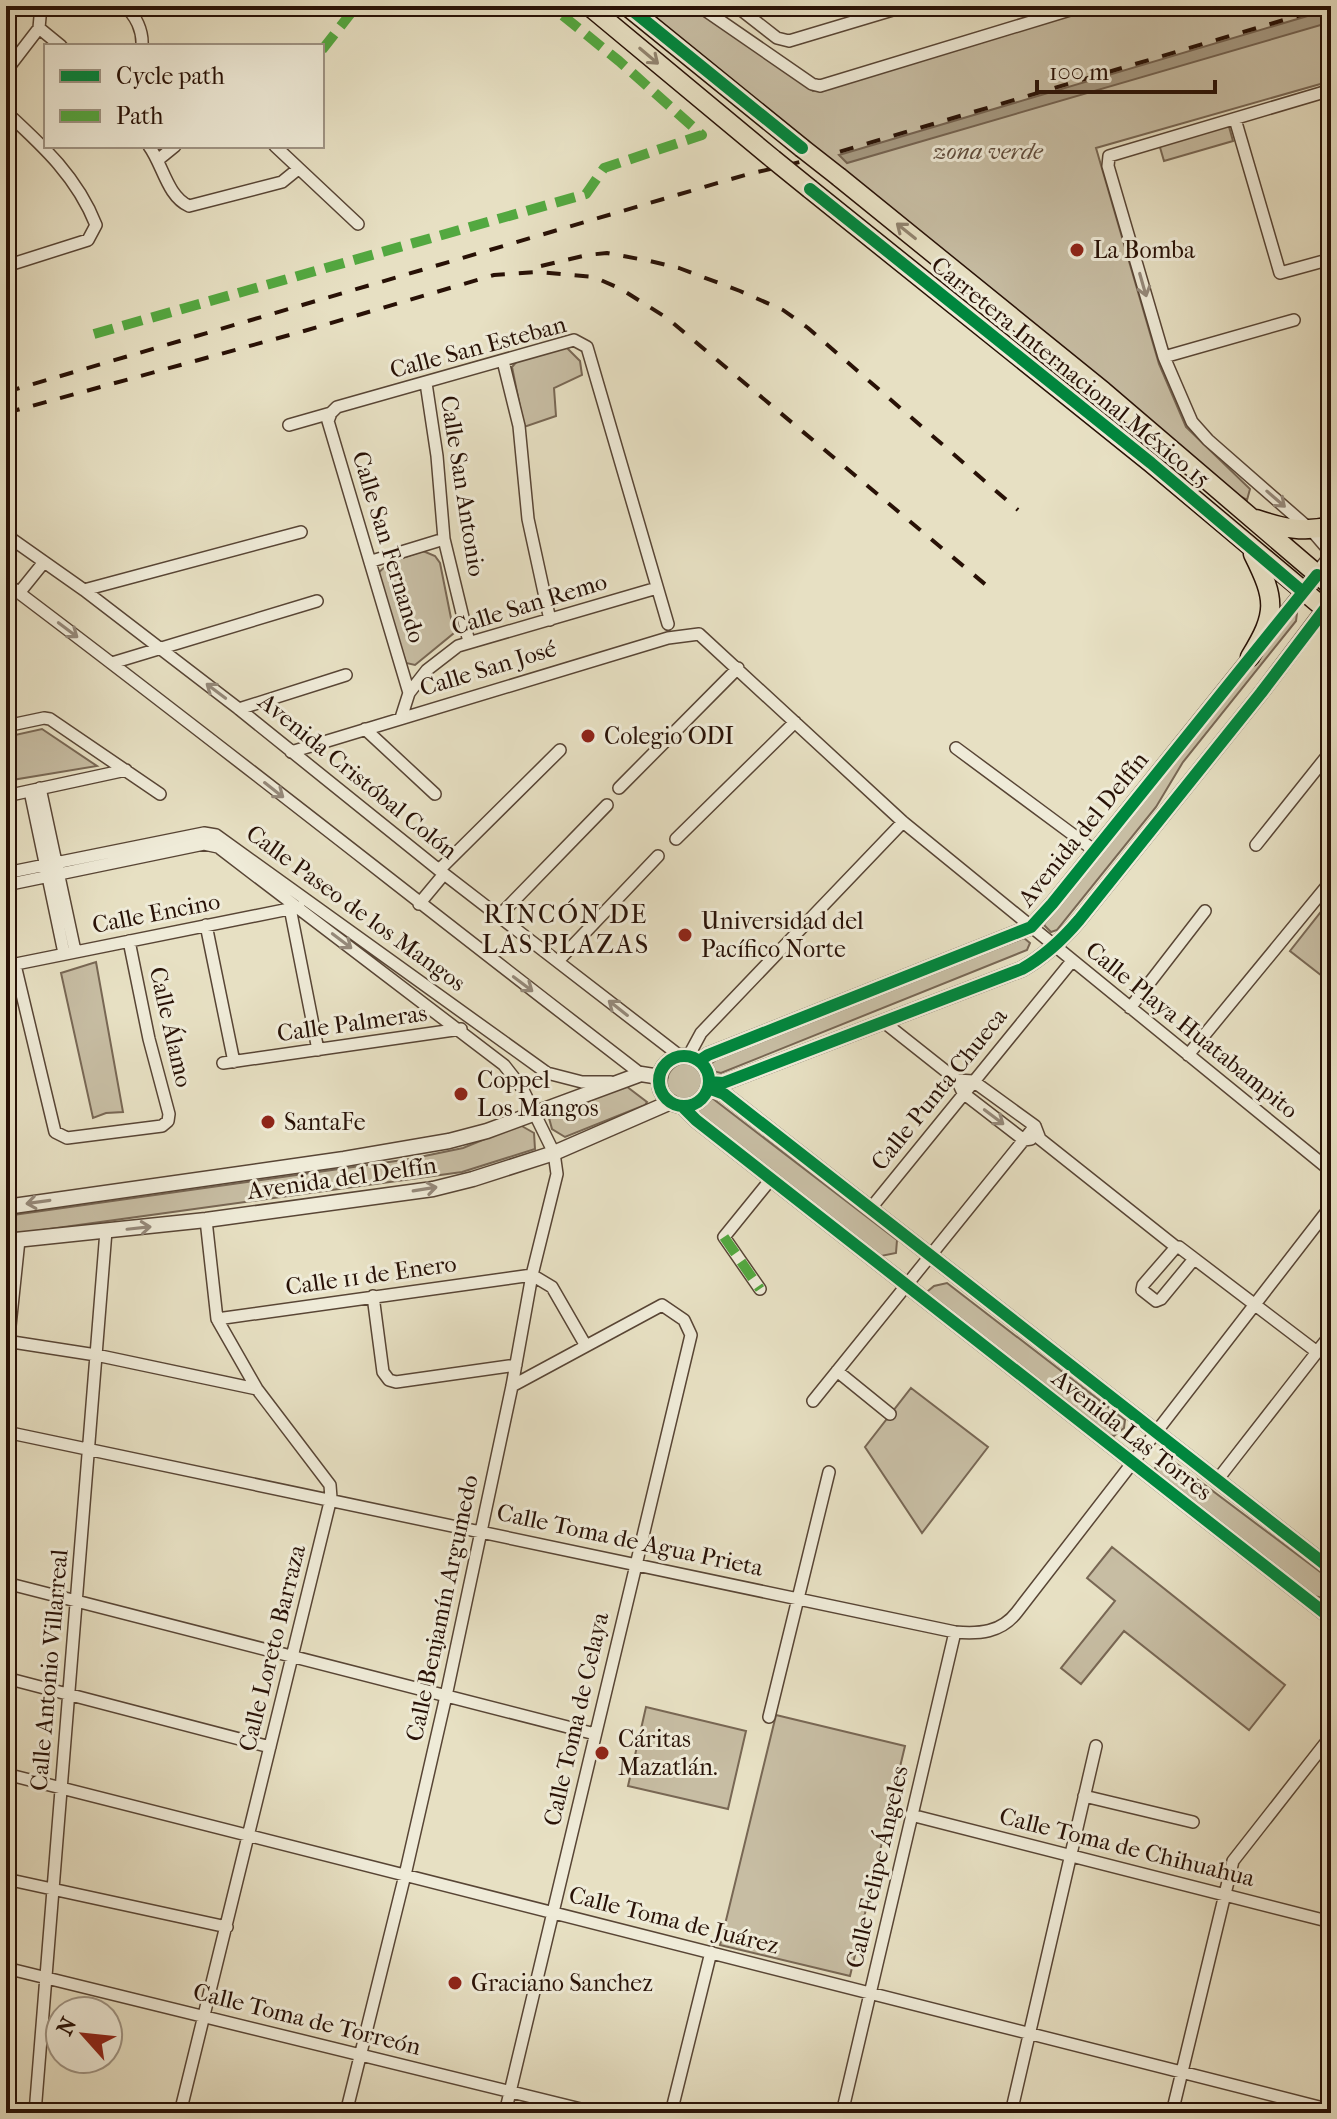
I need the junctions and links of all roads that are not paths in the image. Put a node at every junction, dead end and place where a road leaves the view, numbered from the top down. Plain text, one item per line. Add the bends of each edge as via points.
1 (41, 6) edge
2 (589, 6) edge
3 (627, 6) edge
4 (699, 6) edge
5 (736, 6) edge
6 (906, 6) edge
7 (1083, 6) edge
8 (128, 9) edge
9 (39, 28) junction
10 (59, 44) edge
11 (142, 44) edge
12 (6, 71) edge
13 (1331, 90) edge
14 (6, 112) edge
15 (1235, 119) junction
16 (151, 148) edge
17 (173, 148) edge
18 (277, 148) edge
19 (159, 159) junction
20 (298, 169) junction
21 (358, 224) dead end
22 (1331, 259) edge
23 (6, 266) edge
24 (1294, 320) dead end
25 (1164, 357) junction
26 (503, 361) junction
27 (426, 383) junction
28 (331, 413) junction
29 (289, 425) dead end
30 (1245, 515) junction
31 (1331, 526) edge
32 (1312, 531) junction
33 (301, 532) dead end
34 (8, 539) edge
35 (444, 539) junction
36 (1250, 548) junction
37 (1331, 555) edge
38 (372, 561) junction
39 (44, 562) junction
40 (1324, 581) edge
41 (6, 583) edge
42 (657, 588) junction
43 (84, 590) junction
44 (1303, 592) junction
45 (19, 593) junction
46 (317, 601) dead end
47 (1329, 608) edge
48 (550, 620) junction
49 (668, 624) dead end
50 (699, 634) joint
51 (469, 642) junction
52 (159, 648) junction
53 (1250, 657) junction
54 (112, 663) junction
55 (738, 668) junction
56 (346, 675) dead end
57 (409, 693) junction
58 (239, 709) junction
59 (401, 718) junction
60 (795, 722) junction
61 (6, 726) edge
62 (365, 729) junction
63 (956, 748) dead end
64 (560, 750) dead end
65 (1331, 751) edge
66 (291, 752) junction
67 (126, 770) junction
68 (619, 788) dead end
69 (35, 790) junction
70 (160, 794) dead end
71 (435, 794) dead end
72 (6, 796) edge
73 (607, 805) dead end
74 (903, 822) junction
75 (676, 839) dead end
76 (1256, 845) dead end
77 (1095, 851) junction
78 (658, 856) dead end
79 (52, 870) junction
80 (442, 872) junction
81 (6, 873) edge
82 (1331, 881) edge
83 (6, 885) edge
84 (314, 903) junction
85 (419, 904) junction
86 (294, 908) junction
87 (1205, 911) dead end
88 (499, 916) junction
89 (206, 925) junction
90 (1031, 927) junction
91 (129, 941) junction
92 (1055, 947) junction
93 (70, 952) junction
94 (558, 961) junction
95 (1072, 961) junction
96 (11, 965) edge
97 (1130, 1008) junction
98 (476, 1023) junction
99 (885, 1023) junction
100 (460, 1030) junction
101 (318, 1050) junction
102 (1188, 1055) junction
103 (689, 1058) junction
104 (641, 1074) junction
105 (660, 1077) junction
106 (957, 1080) junction
107 (973, 1081) junction
108 (618, 1082) junction
109 (709, 1085) junction
110 (963, 1093) junction
111 (676, 1104) junction
112 (535, 1114) junction
113 (1035, 1126) junction
114 (1040, 1139) junction
115 (1024, 1140) junction
116 (554, 1153) junction
117 (1331, 1171) edge
118 (771, 1179) junction
119 (1331, 1206) edge
120 (6, 1207) edge
121 (871, 1208) junction
122 (206, 1220) junction
123 (106, 1231) junction
124 (13, 1240) edge
125 (1176, 1247) junction
126 (931, 1254) junction
127 (1194, 1259) junction
128 (532, 1275) junction
129 (906, 1286) junction
130 (760, 1289) dead end
131 (373, 1296) junction
132 (1254, 1305) junction
133 (217, 1319) junction
134 (1331, 1334) edge
135 (7, 1342) edge
136 (586, 1346) junction
137 (1317, 1352) junction
138 (96, 1355) junction
139 (6, 1364) edge
140 (516, 1365) junction
141 (837, 1371) junction
142 (512, 1386) junction
143 (257, 1389) junction
144 (813, 1401) dead end
145 (890, 1414) dead end
146 (1157, 1431) junction
147 (6, 1432) edge
148 (89, 1447) junction
149 (1132, 1463) junction
150 (829, 1472) dead end
151 (1218, 1479) junction
152 (331, 1498) junction
153 (482, 1530) junction
154 (636, 1563) junction
155 (1331, 1569) edge
156 (6, 1583) edge
157 (798, 1598) junction
158 (76, 1600) junction
159 (1331, 1618) edge
160 (955, 1632) junction
161 (293, 1656) junction
162 (6, 1678) edge
163 (69, 1692) junction
164 (446, 1696) junction
165 (769, 1717) dead end
166 (595, 1734) junction
167 (1331, 1736) edge
168 (1096, 1746) dead end
169 (270, 1747) junction
170 (6, 1774) edge
171 (61, 1788) junction
172 (1084, 1796) junction
173 (911, 1815) junction
174 (1193, 1822) dead end
175 (249, 1836) junction
176 (1070, 1856) junction
177 (405, 1875) junction
178 (6, 1879) edge
179 (53, 1889) junction
180 (1225, 1895) junction
181 (553, 1912) junction
182 (1331, 1922) edge
183 (227, 1927) junction
184 (711, 1952) junction
185 (6, 1968) edge
186 (46, 1978) junction
187 (870, 1993) junction
188 (204, 2017) junction
189 (1030, 2033) junction
190 (361, 2055) junction
191 (1181, 2071) junction
192 (510, 2092) junction
193 (1331, 2110) edge
194 (35, 2113) edge
195 (180, 2113) edge
196 (346, 2113) edge
197 (505, 2113) edge
198 (597, 2113) edge
199 (671, 2113) edge
200 (842, 2113) edge
201 (1011, 2113) edge
202 (1172, 2113) edge

1 - 9 street
2 -> 36 main road, Carretera Internacional México 15, bridge
30 -> 3 main road, Carretera Internacional México 15, bridge via 1103,391
4 - 7 street via 820,86
5 - 6 street via 777,38 789,41
8 - 11 street
9 - 10 street
9 - 12 street
13 - 15 street
14 - 23 street via 67,171 96,225 88,240
15 - 22 street via 1280,273
15 -> 25 street via 1109,156
16 - 19 street
17 - 19 street
18 - 20 street
19 - 20 street via 176,198 189,206 282,182
20 - 21 street
24 - 25 street
25 -> 32 street via 1192,422
26 - 27 street, Calle San Esteban
26 - 42 street, Calle San Esteban via 574,340 587,347
26 - 48 street via 519,426 528,519
27 - 28 street, Calle San Esteban
27 - 35 street, Calle San Antonio
28 - 29 street, Calle San Esteban
28 - 38 street, Calle San Fernando via 328,421
30 - 32 main road via 1285,529
30 - 40 main road, Carretera Internacional México 15
31 - 32 main road
32 - 37 street
33 - 43 street
34 - 39 street, Avenida Cristóbal Colón
35 - 38 street
35 - 51 street, Calle San Antonio
36 - 44 main road, Carretera Internacional México 15
36 - 53 main road via 1271,603 1269,622
37 - 40 street
38 - 57 street, Calle San Fernando
39 - 43 street, Avenida Cristóbal Colón
39 - 45 street
40 - 44 street
41 - 45 street
42 - 48 street, Calle San Remo
42 - 49 street, Calle San Esteban
43 - 52 street, Avenida Cristóbal Colón
44 - 47 main road, Carretera Internacional México 15
44 - 53 street, Avenida del Delfín
45 -> 54 street
46 - 52 street
47 - 92 street
48 - 51 street, Calle San Remo
50 - 55 street, Calle Playa Huatabampito
50 - 59 street, Calle San José via 668,638
51 - 57 street, Calle San Remo via 440,658
52 - 54 street
58 -> 52 street, Avenida Cristóbal Colón
53 - 77 street, Avenida del Delfín
54 -> 85 street
55 - 60 street, Calle Playa Huatabampito
55 - 68 street
56 - 58 street
57 - 59 street, Calle San Remo
58 - 66 street, Avenida Cristóbal Colón
59 - 62 street, Calle San José
60 - 74 street, Calle Playa Huatabampito
60 - 75 street
61 - 67 street via 50,719
62 - 66 street, Calle San José
62 - 71 street
63 - 77 street
64 - 80 street
65 - 76 street
66 - 80 street, Avenida Cristóbal Colón
67 - 69 street
67 - 70 street
69 - 72 street
69 - 79 street
73 - 88 street
74 - 90 street, Calle Playa Huatabampito
74 - 103 street via 701,1033
77 - 90 street, Avenida del Delfín
78 - 94 street
79 - 81 street, Calle Paseo de los Mangos
79 - 83 street, Calle Paseo de los Mangos
79 - 84 street, Calle Paseo de los Mangos via 204,833 232,845
79 - 86 street, Calle Paseo de los Mangos via 212,844
79 - 93 street
80 - 85 street
80 - 88 street, Avenida Cristóbal Colón
82 - 102 street
84 - 86 street, Calle Encino
84 - 98 street, Calle Paseo de los Mangos
85 -> 104 street
86 - 89 street, Calle Encino
86 -> 100 street, Calle Paseo de los Mangos
86 - 101 street
87 - 97 street
88 - 94 street, Avenida Cristóbal Colón
89 - 91 street, Calle Encino
89 - 101 street, Calle Palmeras via 228,1062
90 - 92 street, Calle Playa Huatabampito
90 - 103 street, Avenida del Delfín
91 - 93 street, Calle Encino
91 - 96 street, Calle Álamo via 169,1114 162,1126 67,1138 55,1132
92 - 95 street, Calle Playa Huatabampito
92 - 99 street via 1022,969
93 - 96 street, Calle Encino
103 -> 94 street, Avenida Cristóbal Colón
95 - 97 street, Calle Playa Huatabampito
95 - 107 street, Calle Punta Chueca
97 - 102 street, Calle Playa Huatabampito
98 - 100 street, Calle Palmeras
98 - 108 street, Calle Paseo de los Mangos via 547,1073 582,1082
99 - 106 street
99 - 109 street
100 - 101 street, Calle Palmeras
100 - 112 street, Calle Paseo de los Mangos via 504,1065
102 - 117 street, Calle Playa Huatabampito
103 - 105 street via 665,1065
103 - 109 street via 707,1071
104 - 105 street, Avenida del Delfín
104 - 108 street, Avenida del Delfín
105 - 111 street via 660,1089
106 - 107 street
106 - 110 street
107 - 110 street, Calle Punta Chueca
107 - 113 street
108 - 112 street, Avenida del Delfín
109 - 111 street via 700,1100
109 - 121 street, Avenida Las Torres
110 -> 115 street
110 - 121 street, Calle Punta Chueca
111 - 116 street, Avenida del Delfín
111 - 118 street, Avenida Las Torres
112 - 116 street, Calle Benjamín Argumedo
112 -> 120 street, Avenida del Delfín via 449,1141 359,1157
113 - 114 street
113 - 115 street
114 - 115 street
114 - 125 street
115 - 126 street
122 -> 116 street, Avenida del Delfín via 433,1189
116 - 128 street, Calle Benjamín Argumedo via 557,1174
118 - 129 street, Avenida Las Torres
118 - 130 street via 724,1237
119 - 132 street
121 - 126 street, Avenida Las Torres
123 -> 122 street, Avenida del Delfín
122 - 133 street
123 - 124 street, Avenida del Delfín
123 - 138 street, Calle Antonio Villarreal
124 - 135 street
125 - 127 street
125 - 127 street via 1143,1285 1151,1300 1161,1299
126 - 129 street
126 - 146 street, Avenida Las Torres
127 - 132 street
128 - 131 street, Calle 11 de Enero
128 - 136 street via 552,1287
128 - 140 street, Calle Benjamín Argumedo
129 - 141 street
129 - 149 street, Avenida Las Torres
131 - 133 street, Calle 11 de Enero
131 - 140 street via 383,1372 389,1380
132 - 137 street
132 - 146 street
133 - 143 street
134 - 137 street
135 - 138 street
135 - 139 street
136 - 142 street
136 - 154 street, Calle Toma de Celaya via 662,1305 684,1320 691,1335
137 - 151 street
138 - 143 street
138 - 148 street, Calle Antonio Villarreal
140 - 142 street, Calle Benjamín Argumedo
141 - 144 street
141 - 145 street
142 - 153 street, Calle Benjamín Argumedo
143 - 152 street via 330,1485
146 - 149 street
146 - 151 street, Avenida Las Torres
147 - 148 street, Calle Toma de Agua Prieta
148 - 152 street, Calle Toma de Agua Prieta
148 - 158 street, Calle Antonio Villarreal
149 - 159 street, Avenida Las Torres
149 - 160 street, Calle Toma de Agua Prieta via 1008,1623 998,1629
150 - 157 street
151 - 155 street, Avenida Las Torres
152 - 153 street, Calle Toma de Agua Prieta
152 - 161 street, Calle Loreto Barraza
153 - 154 street, Calle Toma de Agua Prieta
153 - 164 street, Calle Benjamín Argumedo
154 - 157 street, Calle Toma de Agua Prieta
154 - 166 street, Calle Toma de Celaya
156 - 158 street
157 - 160 street, Calle Toma de Agua Prieta
157 - 165 street
158 - 161 street
158 - 163 street, Calle Antonio Villarreal
160 - 173 street, Calle Felipe Ángeles
161 - 164 street
161 - 169 street, Calle Loreto Barraza
162 - 163 street
163 - 169 street
163 - 171 street, Calle Antonio Villarreal
164 - 166 street
164 - 177 street, Calle Benjamín Argumedo
166 - 181 street, Calle Toma de Celaya
167 - 180 street via 1233,1861
168 - 172 street
169 - 175 street, Calle Loreto Barraza
170 - 171 street, Calle Toma de Juárez
171 - 175 street, Calle Toma de Juárez
171 - 179 street, Calle Antonio Villarreal
172 - 174 street
172 - 176 street
173 - 176 street, Calle Toma de Chihuahua
173 - 187 street, Calle Felipe Ángeles
175 - 177 street, Calle Toma de Juárez
175 - 183 street, Calle Loreto Barraza
176 - 180 street, Calle Toma de Chihuahua
176 - 189 street
177 - 181 street, Calle Toma de Juárez
177 - 190 street, Calle Benjamín Argumedo
178 - 179 street
179 - 183 street
179 - 186 street, Calle Antonio Villarreal
180 - 182 street, Calle Toma de Chihuahua
180 - 191 street
181 - 184 street, Calle Toma de Juárez
181 - 192 street, Calle Toma de Celaya
183 - 188 street, Calle Loreto Barraza
184 - 187 street, Calle Toma de Juárez
184 - 199 street
185 - 186 street, Calle Toma de Torreón
186 - 188 street, Calle Toma de Torreón
186 - 194 street, Calle Antonio Villarreal
187 - 189 street, Calle Toma de Juárez
187 - 200 street, Calle Felipe Ángeles
188 - 190 street, Calle Toma de Torreón
188 - 195 street, Calle Loreto Barraza
189 - 191 street, Calle Toma de Juárez
189 - 201 street
190 - 192 street, Calle Toma de Torreón
190 - 196 street, Calle Benjamín Argumedo
191 - 193 street, Calle Toma de Juárez
191 - 202 street
192 - 197 street, Calle Toma de Celaya
192 - 198 street, Calle Toma de Torreón

